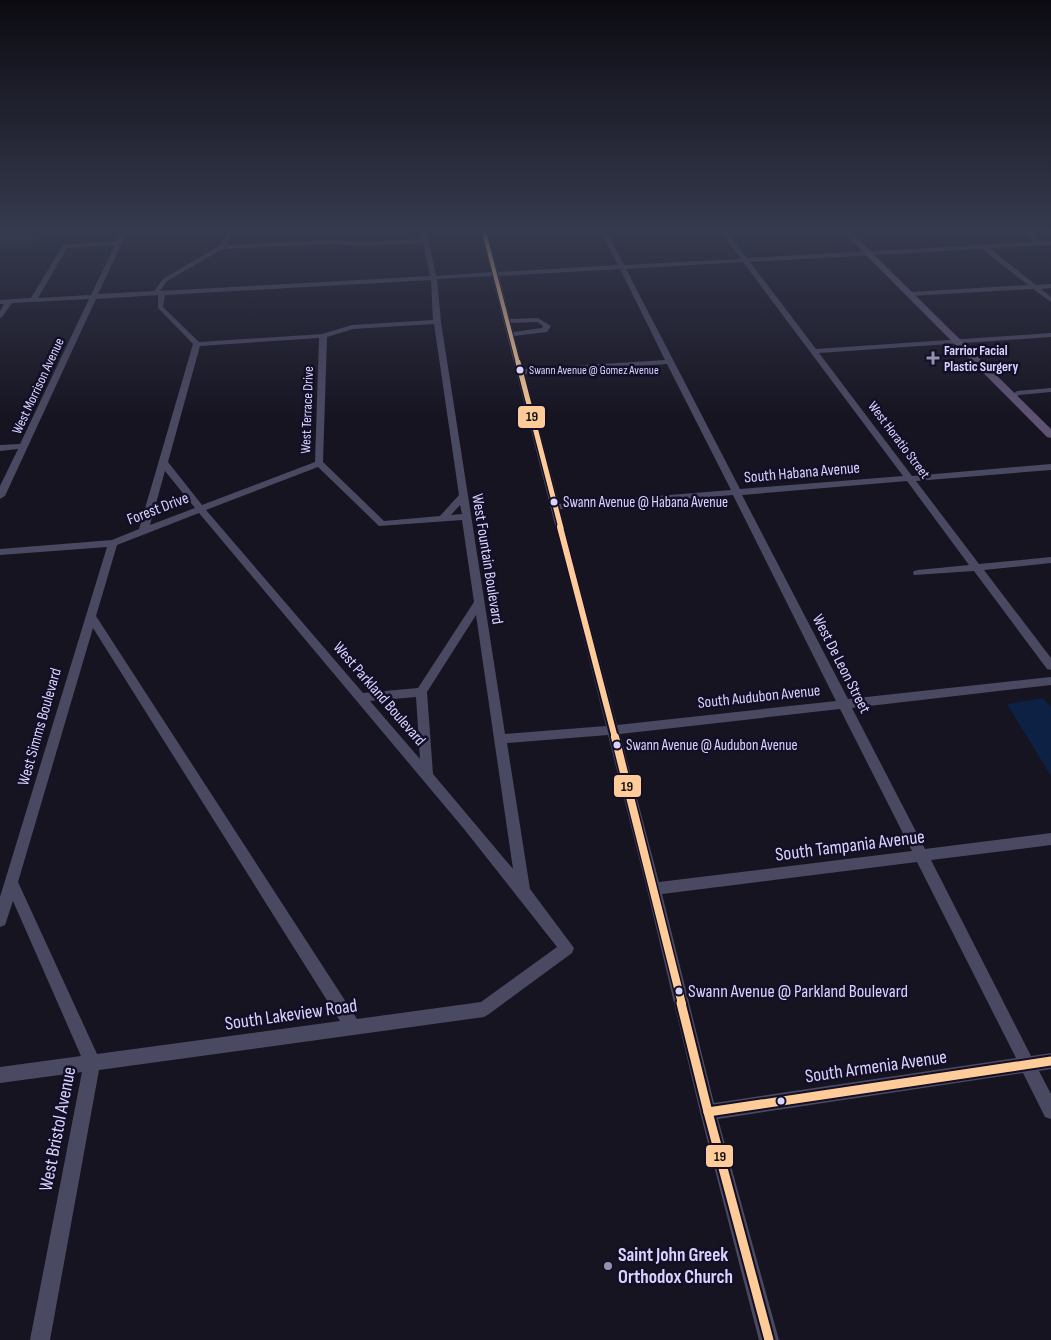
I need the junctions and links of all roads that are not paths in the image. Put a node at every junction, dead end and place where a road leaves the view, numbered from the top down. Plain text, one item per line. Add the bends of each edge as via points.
1 (910, 294) edge
2 (37, 295) edge
3 (95, 295) edge
4 (137, 295) edge
5 (159, 295) edge
6 (435, 295) edge
7 (501, 295) edge
8 (636, 295) edge
9 (771, 295) edge
10 (128, 296) junction
11 (93, 298) junction
12 (33, 301) junction
13 (0, 302) edge
14 (9, 302) junction
15 (160, 307) junction
16 (0, 316) edge
17 (508, 321) junction
18 (437, 322) junction
19 (511, 334) junction
20 (1051, 335) edge
21 (323, 336) junction
22 (958, 342) junction
23 (198, 344) junction
24 (814, 351) junction
25 (669, 362) junction
26 (520, 372) junction
27 (1051, 390) edge
28 (1013, 397) junction
29 (1051, 397) edge
30 (1051, 435) edge
31 (23, 446) junction
32 (0, 448) edge
33 (164, 462) junction
34 (319, 463) junction
35 (1051, 467) edge
36 (911, 478) junction
37 (736, 494) junction
38 (0, 496) edge
39 (462, 497) junction
40 (555, 507) junction
41 (200, 509) junction
42 (465, 516) junction
43 (443, 518) junction
44 (144, 530) junction
45 (112, 543) junction
46 (0, 552) edge
47 (1051, 560) edge
48 (977, 568) junction
49 (918, 574) dead end
50 (478, 604) junction
51 (90, 615) junction
52 (1051, 666) edge
53 (1051, 681) edge
54 (421, 692) junction
55 (360, 698) junction
56 (843, 704) junction
57 (612, 730) junction
58 (500, 740) junction
59 (427, 773) junction
60 (1051, 839) edge
61 (921, 856) junction
62 (12, 882) junction
63 (654, 889) junction
64 (524, 890) junction
65 (0, 920) edge
66 (568, 948) joint
67 (353, 1027) junction
68 (1051, 1060) edge
69 (92, 1062) junction
70 (1027, 1064) junction
71 (0, 1075) edge
72 (1051, 1111) edge
73 (708, 1112) junction
74 (40, 1340) edge
75 (769, 1340) edge

1 - 22 main road
2 - 12 street
3 - 11 street, West Morrison Avenue
4 - 10 street
5 - 15 street
6 - 18 street, West Fountain Boulevard
7 - 17 street
8 - 25 street, West De Leon Street
9 - 24 street, West Horatio Street
10 - 11 street
10 - 15 street
11 - 12 street
11 - 31 street, West Morrison Avenue
12 - 14 street
13 - 14 street
14 - 16 street
15 - 23 street
17 - 19 street
17 - 19 street via 538,320 547,326 536,332
18 - 21 street via 352,327
18 - 39 street, West Fountain Boulevard
19 - 26 street
20 - 22 street
21 - 23 street
21 - 34 street, West Terrace Drive
22 - 24 street
22 - 28 main road
23 - 33 street
24 - 36 street, West Horatio Street
25 - 26 street
25 - 37 street, West De Leon Street
26 - 40 street
27 - 28 street via 1017,393
28 - 29 street
28 - 30 main road
31 - 32 street
31 - 38 street, West Morrison Avenue
33 - 41 street, West Parkland Boulevard
33 - 44 street
34 - 41 street, Forest Drive
34 - 43 street, West Terrace Drive via 382,524
35 - 36 street, South Habana Avenue
36 - 37 street, South Habana Avenue
36 - 48 street, West Horatio Street
37 - 40 street, South Habana Avenue
37 - 56 street, West De Leon Street
39 - 42 street, West Fountain Boulevard
39 - 43 street
40 - 57 street
41 - 44 street, Forest Drive
41 - 55 street, West Parkland Boulevard
42 - 43 street, West Terrace Drive
42 - 50 street, West Fountain Boulevard
44 - 45 street, Forest Drive
45 - 46 street, Forest Drive
45 - 51 street, West Simms Boulevard
47 - 48 street
48 - 49 street
48 - 52 street, West Horatio Street
50 - 54 street
50 - 58 street, West Fountain Boulevard
51 - 62 street, West Simms Boulevard
51 - 67 street
53 - 56 street, South Audubon Avenue
54 - 55 street
54 - 59 street
55 - 59 street, West Parkland Boulevard
56 - 57 street, South Audubon Avenue
56 - 61 street, West De Leon Street
57 - 58 street, South Audubon Avenue
57 - 63 street
58 - 64 street, West Fountain Boulevard
59 - 64 street, West Parkland Boulevard
60 - 61 street, South Tampania Avenue
61 - 63 street, South Tampania Avenue
61 - 70 street, West De Leon Street
62 - 65 street, West Simms Boulevard
62 - 69 street, West Bristol Avenue
63 - 73 street
64 - 66 street, West Parkland Boulevard
66 - 67 street, South Lakeview Road via 484,1009
67 - 69 street, South Lakeview Road
68 - 70 street, South Armenia Avenue
69 - 71 street, South Lakeview Road
69 - 74 street, West Bristol Avenue
70 - 72 street, West De Leon Street
70 - 73 street, South Armenia Avenue
73 - 75 street

